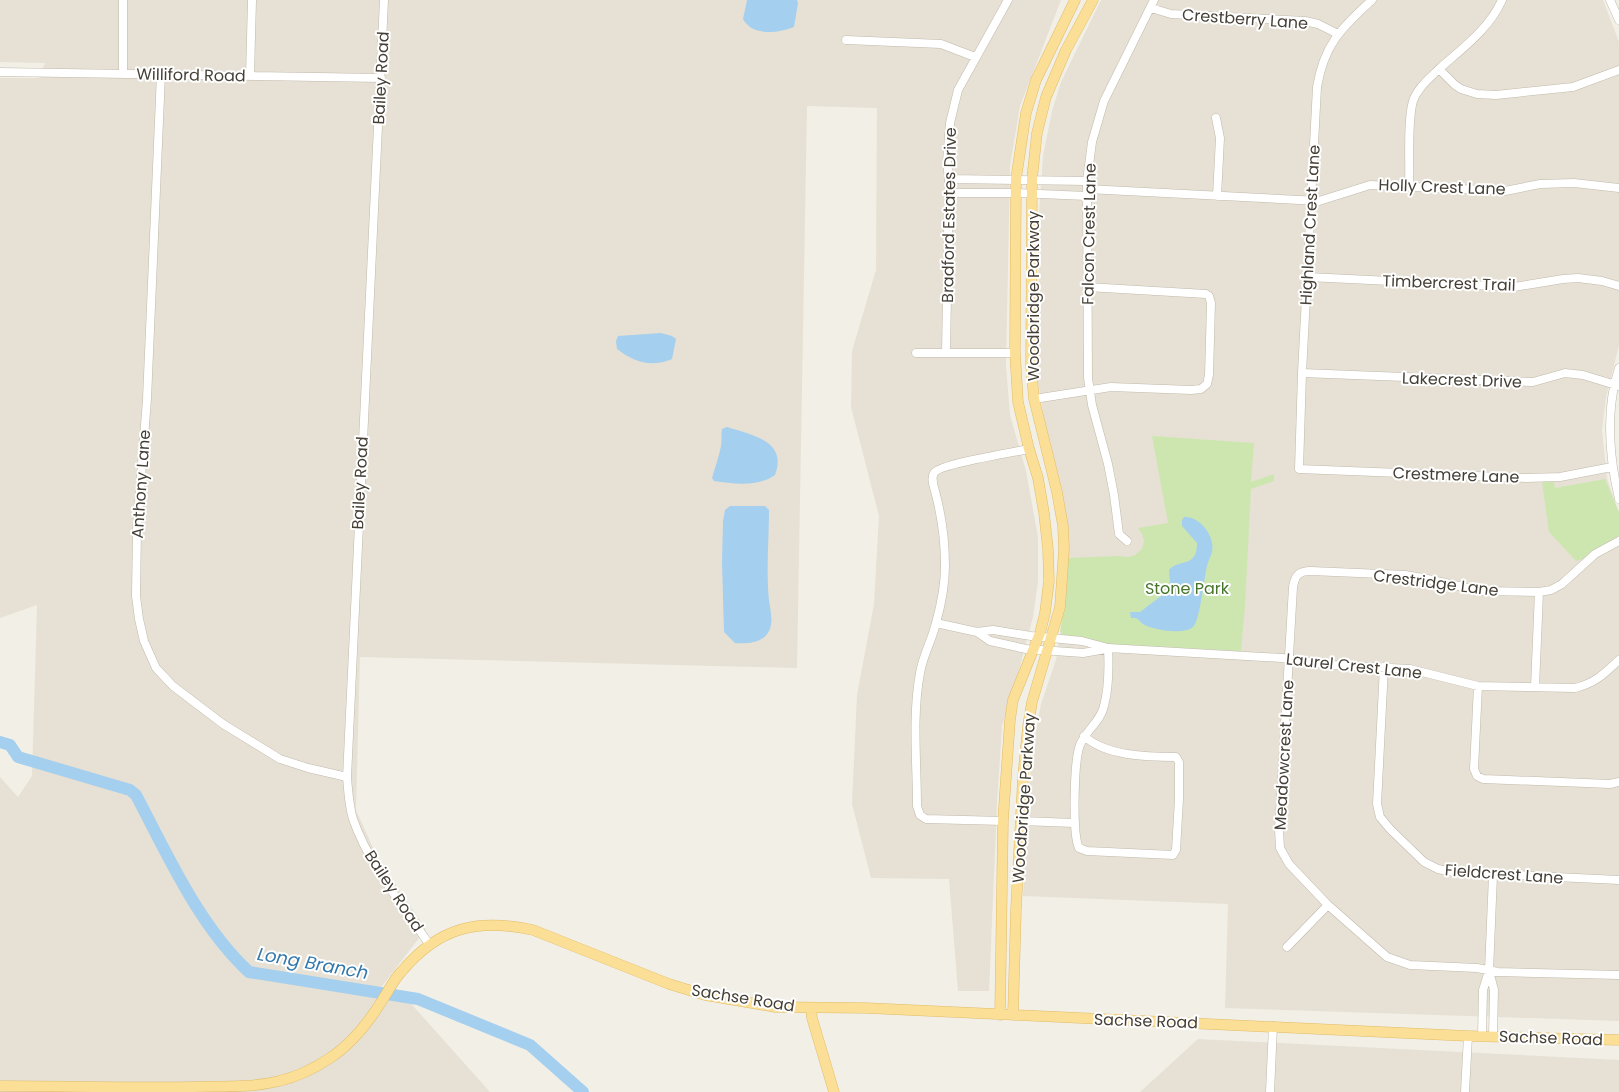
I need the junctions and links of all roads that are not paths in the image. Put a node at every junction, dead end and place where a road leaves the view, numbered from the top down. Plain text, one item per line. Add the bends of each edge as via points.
1 (123, 0) edge
2 (252, 0) edge
3 (384, 0) edge
4 (1008, 0) edge
5 (1075, 0) edge
6 (1093, 0) edge
7 (1372, 0) edge
8 (1502, 0) edge
9 (1610, 0) edge
10 (1152, 4) edge
11 (1619, 20) edge
12 (1338, 34) junction
13 (846, 40) dead end
14 (975, 57) junction
15 (1439, 69) junction
16 (1619, 70) edge
17 (0, 72) edge
18 (123, 74) junction
19 (161, 74) junction
20 (250, 75) junction
21 (381, 78) junction
22 (1216, 118) dead end
23 (948, 179) junction
24 (1016, 179) junction
25 (1032, 179) junction
26 (1409, 186) junction
27 (1619, 188) edge
28 (1087, 189) junction
29 (1016, 192) junction
30 (948, 193) junction
31 (1032, 194) junction
32 (1217, 196) junction
33 (1312, 200) junction
34 (1308, 277) junction
35 (1619, 286) edge
36 (1087, 287) junction
37 (916, 353) dead end
38 (946, 353) junction
39 (1016, 353) junction
40 (1619, 368) edge
41 (1302, 373) junction
42 (1616, 385) edge
43 (1090, 391) junction
44 (1034, 399) junction
45 (1029, 449) junction
46 (1612, 467) junction
47 (1299, 469) joint
48 (1619, 499) edge
49 (1127, 541) dead end
50 (1619, 541) edge
51 (1297, 574) joint
52 (1539, 592) junction
53 (936, 623) junction
54 (977, 632) junction
55 (1039, 637) junction
56 (1052, 638) junction
57 (1108, 648) junction
58 (1034, 650) junction
59 (1048, 651) junction
60 (1289, 658) junction
61 (1619, 660) edge
62 (1384, 668) junction
63 (1478, 686) junction
64 (1535, 687) junction
65 (1084, 736) junction
66 (347, 777) junction
67 (1619, 782) edge
68 (1003, 821) junction
69 (1021, 821) junction
70 (1074, 823) junction
71 (1493, 874) junction
72 (1619, 880) edge
73 (1328, 905) junction
74 (429, 944) junction
75 (1287, 947) dead end
76 (1489, 971) junction
77 (1619, 976) edge
78 (811, 1008) junction
79 (1000, 1014) junction
80 (1013, 1015) junction
81 (1273, 1026) junction
82 (1468, 1036) junction
83 (1482, 1036) junction
84 (1493, 1036) junction
85 (1619, 1040) edge
86 (0, 1086) edge
87 (834, 1092) edge
88 (1270, 1092) edge
89 (1465, 1092) edge

1 - 18 street
2 - 20 street
3 - 21 street, Bailey Road
4 - 14 street, Bradford Estates Drive
5 - 24 main road, Woodbridge Parkway via 1036,80 1026,113
6 - 25 main road, Woodbridge Parkway via 1046,96 1037,133
7 - 12 street, Highland Crest Lane
8 - 15 street via 1482,30
9 - 11 street
10 - 12 street, Crestberry Lane via 1171,14 1305,21
10 - 28 street, Falcon Crest Lane via 1104,101 1092,142
12 - 33 street, Highland Crest Lane via 1320,70
13 - 14 street via 941,44
14 - 23 street, Bradford Estates Drive via 958,90 950,123
15 - 16 street via 1461,89 1496,95 1573,87
15 - 26 street via 1413,101
17 - 18 street, Williford Road
18 - 19 street, Williford Road
19 - 20 street, Williford Road
19 - 66 street, Anthony Lane via 147,400 137,536 136,596 144,641 156,668 172,686 223,724 280,759
20 - 21 street, Williford Road
21 - 66 street, Bailey Road
22 - 32 street via 1220,138
23 - 24 street, Holly Crest Lane
23 - 30 street, Bradford Estates Drive
24 - 25 street, Holly Crest Lane
24 - 29 main road, Woodbridge Parkway
25 - 28 street, Holly Crest Lane
25 - 31 main road, Woodbridge Parkway
26 - 27 street, Holly Crest Lane via 1505,191 1540,184 1574,183
26 - 33 street, Holly Crest Lane via 1365,186 1328,199
28 - 31 street, Holly Crest Lane
28 - 32 street, Holly Crest Lane
28 - 36 street, Falcon Crest Lane
29 - 30 street, Holly Crest Lane
29 - 31 street, Holly Crest Lane
29 - 39 main road, Woodbridge Parkway
30 - 38 street, Bradford Estates Drive
31 - 44 main road, Woodbridge Parkway via 1031,365
32 - 33 street, Holly Crest Lane
33 - 34 street, Highland Crest Lane
34 - 35 street, Timbercrest Trail via 1514,287 1578,278
34 - 41 street, Highland Crest Lane
36 - 43 street, Falcon Crest Lane
36 - 43 street via 1202,292 1209,296 1211,304 1209,375 1205,387 1191,390 1120,386
37 - 38 street
38 - 39 street
39 - 45 main road, Woodbridge Parkway via 1018,402
40 - 42 street
41 - 42 street, Lakecrest Drive via 1533,382 1565,373
41 - 47 street, Highland Crest Lane
42 - 46 street via 1610,407
43 - 44 street
43 - 49 street, Falcon Crest Lane via 1110,471 1119,534
44 - 56 main road, Woodbridge Parkway via 1063,526 1060,606
45 - 53 street via 949,466 933,474 945,555
45 - 55 main road, Woodbridge Parkway via 1043,504 1048,549 1049,581
46 - 47 street, Crestmere Lane via 1560,477 1526,478
46 - 48 street
50 - 52 street, Crestridge Lane via 1595,554 1562,584
51 - 52 street, Crestridge Lane via 1310,571 1405,576 1481,591
51 - 60 street, Meadowcrest Lane via 1293,586
52 - 64 street
53 - 54 street
53 - 68 street via 918,686 918,811 926,819
54 - 55 street, Laurel Crest Lane via 993,630
54 - 58 street, Laurel Crest Lane via 990,641
55 - 56 street, Laurel Crest Lane
55 - 58 main road, Woodbridge Parkway
56 - 57 street, Laurel Crest Lane
56 - 59 main road, Woodbridge Parkway
57 - 59 street, Laurel Crest Lane via 1083,653
57 - 60 street, Laurel Crest Lane
57 - 65 street via 1105,704 1102,714
58 - 59 street, Laurel Crest Lane
58 - 68 main road, Woodbridge Parkway via 1013,700
59 - 69 main road, Woodbridge Parkway via 1028,726
60 - 62 street, Laurel Crest Lane via 1331,665
60 - 73 street, Meadowcrest Lane via 1280,848 1289,864
61 - 64 street, Laurel Crest Lane via 1588,685
62 - 63 street, Laurel Crest Lane via 1410,669
62 - 71 street, Fieldcrest Lane via 1377,804 1380,817 1424,862 1453,872
63 - 64 street, Laurel Crest Lane
63 - 67 street via 1474,769 1477,776 1483,779
65 - 70 street via 1077,758
65 - 70 street via 1102,749 1142,756 1176,757 1179,762 1176,850 1165,856 1087,851 1079,848 1076,842
66 - 74 street, Bailey Road via 353,818 366,848
68 - 79 main road, Woodbridge Parkway
69 - 70 street
69 - 80 main road, Woodbridge Parkway
71 - 72 street, Fieldcrest Lane
71 - 76 street
73 - 75 street
73 - 76 street, Meadowcrest Lane via 1376,949 1396,961
74 - 78 main road, Sachse Road via 471,926 512,926 533,930 705,995 775,1007
74 - 86 main road, Sachse Road via 401,971 376,1010 347,1045 312,1069 278,1082 193,1087
76 - 77 street, Meadowcrest Lane
76 - 83 street via 1483,990
76 - 84 street via 1494,990
78 - 79 main road, Sachse Road
78 - 87 main road
79 - 80 main road, Sachse Road
80 - 81 main road, Sachse Road
81 - 82 main road, Sachse Road
81 - 88 street
82 - 83 main road, Sachse Road
82 - 89 street
83 - 84 main road, Sachse Road
84 - 85 main road, Sachse Road

